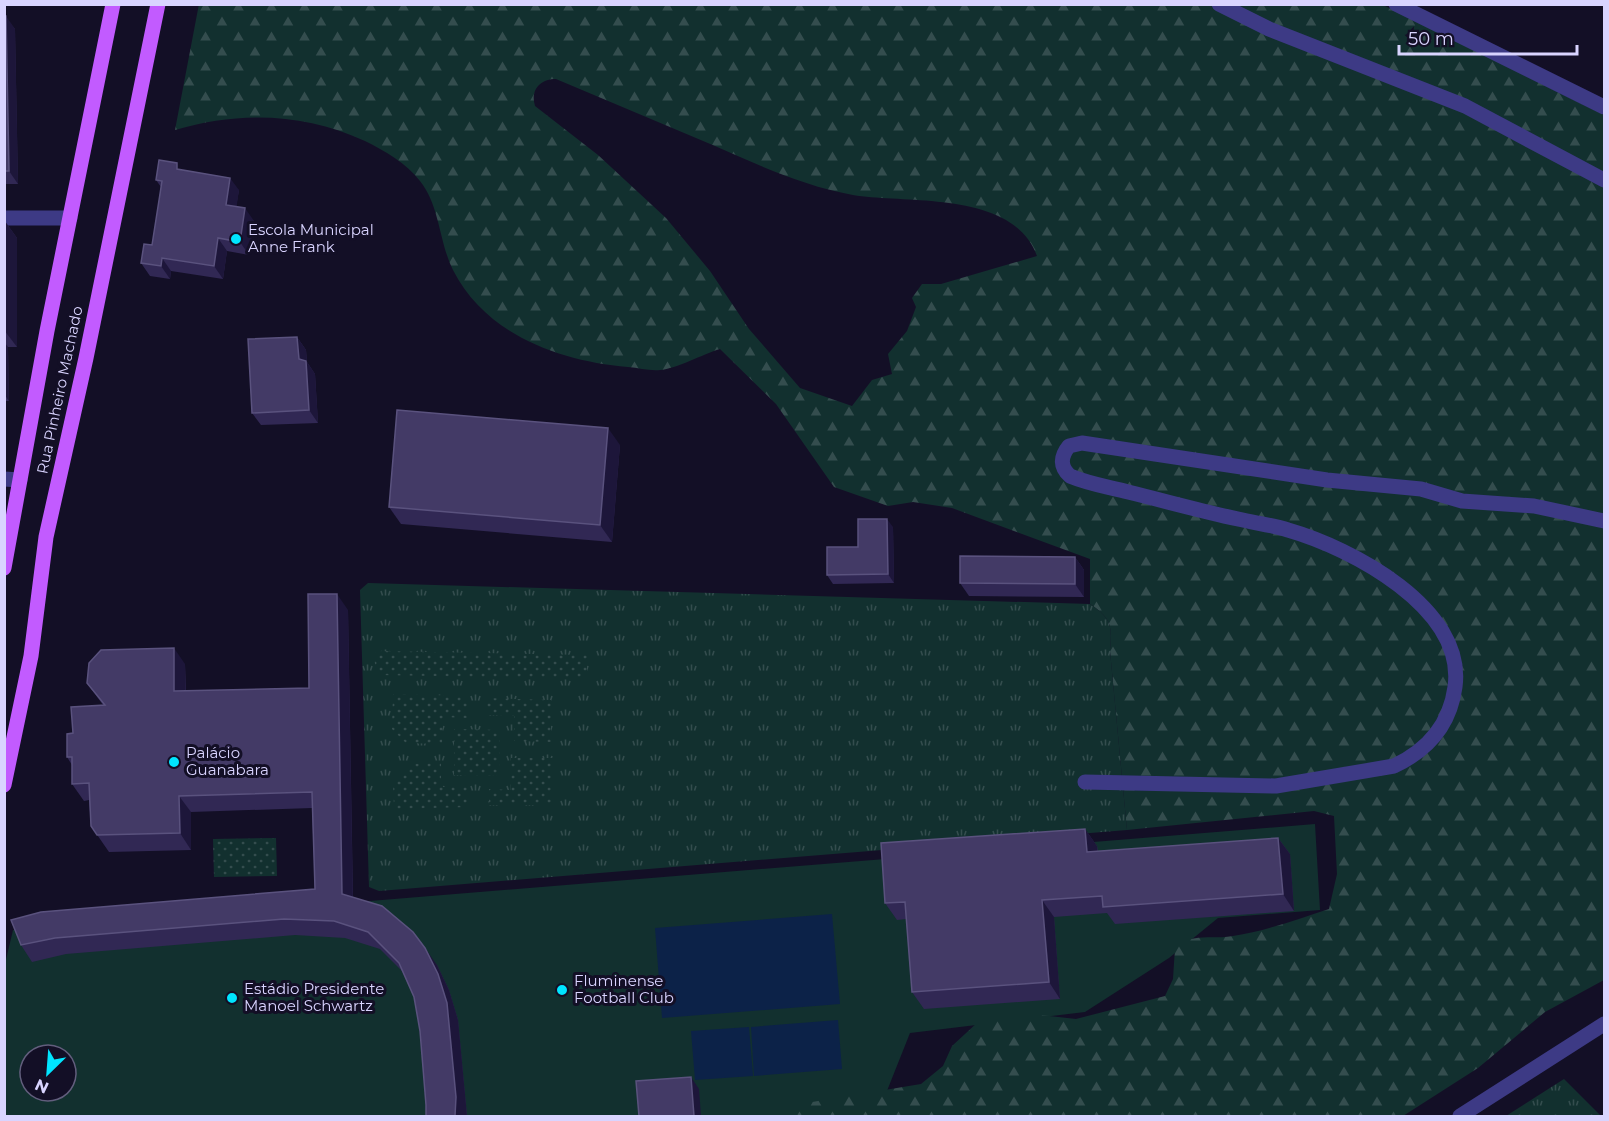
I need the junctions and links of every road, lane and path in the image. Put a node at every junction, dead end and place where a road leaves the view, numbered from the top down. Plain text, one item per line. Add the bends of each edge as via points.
1 (113, 4) edge
2 (158, 4) edge
3 (1220, 4) edge
4 (1396, 4) edge
5 (1605, 107) edge
6 (1605, 180) edge
7 (4, 218) edge
8 (70, 218) junction
9 (4, 479) edge
10 (20, 480) junction
11 (1605, 521) edge
12 (4, 568) edge
13 (1085, 782) dead end
14 (4, 785) edge
15 (1605, 1024) edge
16 (1460, 1116) edge

1 - 8 main road, Rua Pinheiro Machado
2 - 14 main road, Rua Pinheiro Machado via 46,537 31,656
3 - 6 street via 1269,29 1465,106
4 - 5 street
7 - 8 street
8 - 10 main road, Rua Pinheiro Machado
9 - 10 street
10 - 12 main road, Rua Pinheiro Machado
11 - 13 street via 1534,506 1462,501 1421,489 1327,480 1082,442 1069,446 1062,465 1070,476 1287,530 1325,544 1378,572 1410,595 1436,621 1451,650 1456,681 1450,713 1438,733 1422,750 1394,766 1276,786
15 - 16 street

